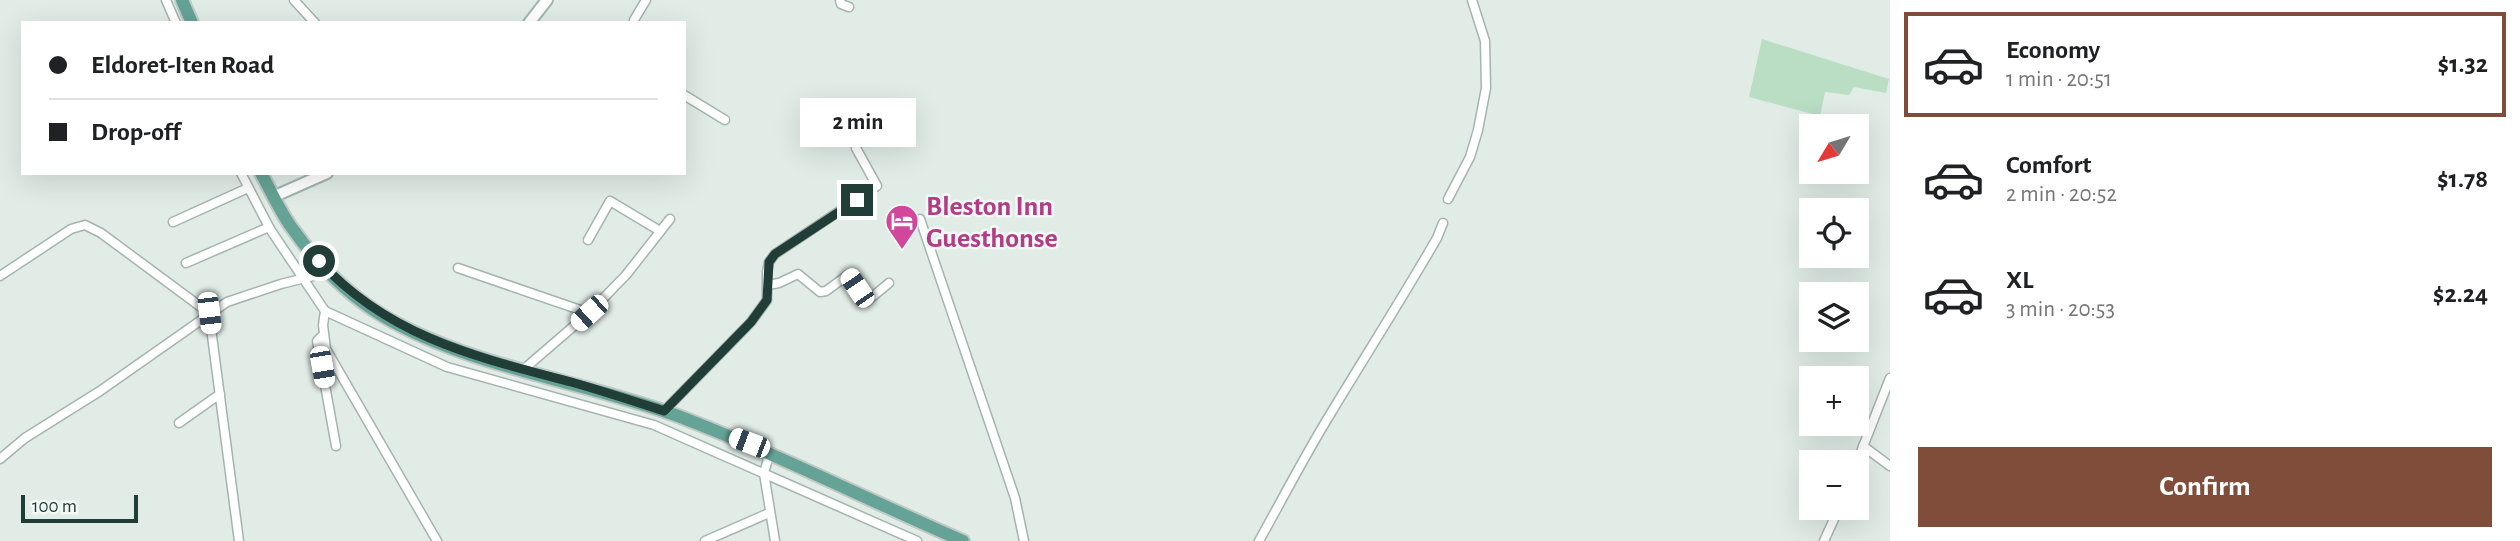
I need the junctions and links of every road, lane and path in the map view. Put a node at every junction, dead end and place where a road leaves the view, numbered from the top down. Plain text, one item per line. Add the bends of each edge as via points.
1 (166, 0) edge
2 (182, 0) edge
3 (294, 0) edge
4 (547, 0) edge
5 (646, 0) edge
6 (839, 0) edge
7 (1472, 0) edge
8 (849, 7) dead end
9 (175, 21) edge
10 (191, 21) edge
11 (313, 21) edge
12 (530, 21) edge
13 (634, 21) edge
14 (686, 96) edge
15 (725, 120) dead end
16 (856, 148) dead end
17 (243, 175) edge
18 (262, 175) edge
19 (322, 175) edge
20 (248, 188) junction
21 (275, 196) junction
22 (1448, 199) dead end
23 (670, 219) dead end
24 (920, 219) dead end
25 (173, 222) dead end
26 (1443, 223) dead end
27 (269, 227) junction
28 (660, 232) junction
29 (588, 240) dead end
30 (186, 263) dead end
31 (458, 268) dead end
32 (329, 272) junction
33 (0, 276) edge
34 (304, 279) junction
35 (889, 283) dead end
36 (768, 285) junction
37 (325, 311) junction
38 (209, 313) junction
39 (589, 313) junction
40 (323, 335) junction
41 (524, 369) junction
42 (1890, 378) edge
43 (220, 394) junction
44 (664, 411) junction
45 (179, 424) dead end
46 (336, 446) dead end
47 (1863, 446) junction
48 (1862, 450) edge
49 (770, 453) junction
50 (0, 459) edge
51 (1890, 466) edge
52 (764, 473) junction
53 (769, 513) junction
54 (1834, 520) edge
55 (239, 541) edge
56 (438, 541) edge
57 (705, 541) edge
58 (775, 541) edge
59 (917, 541) edge
60 (963, 541) edge
61 (1024, 541) edge
62 (1259, 541) edge
63 (1824, 541) edge

1 - 9 street
2 - 10 main road
3 - 11 street
4 - 12 main road
5 - 13 street
6 - 8 street
7 - 22 street via 1485,41 1486,88 1470,157
14 - 15 street
16 - 36 street via 877,186 775,254 769,262
17 - 20 street
18 - 21 main road
19 - 21 main road
20 - 25 street
20 - 27 street
21 - 32 main road via 291,227
23 - 28 street
24 - 61 street via 1014,498
26 - 62 street
27 - 30 street
27 - 34 street
28 - 29 street via 610,201
28 - 39 street
31 - 39 street
32 - 34 street
32 - 41 main road via 381,314 411,331 455,350
33 - 38 street via 71,229 85,225
34 - 37 street
34 - 38 street via 244,295
35 - 36 street via 866,302 848,275 820,292 798,274
36 - 44 street via 767,300 751,322
37 - 40 street
37 - 52 street via 447,368 654,425
38 - 43 street
38 - 50 street
39 - 41 street
40 - 46 street via 317,341
40 - 56 street via 326,349
41 - 44 main road
42 - 47 street
43 - 45 street
43 - 55 street
44 - 49 main road
47 - 48 street
47 - 51 street
49 - 52 street
49 - 60 main road
52 - 53 street
52 - 59 street
53 - 57 street
53 - 58 street
54 - 63 street

